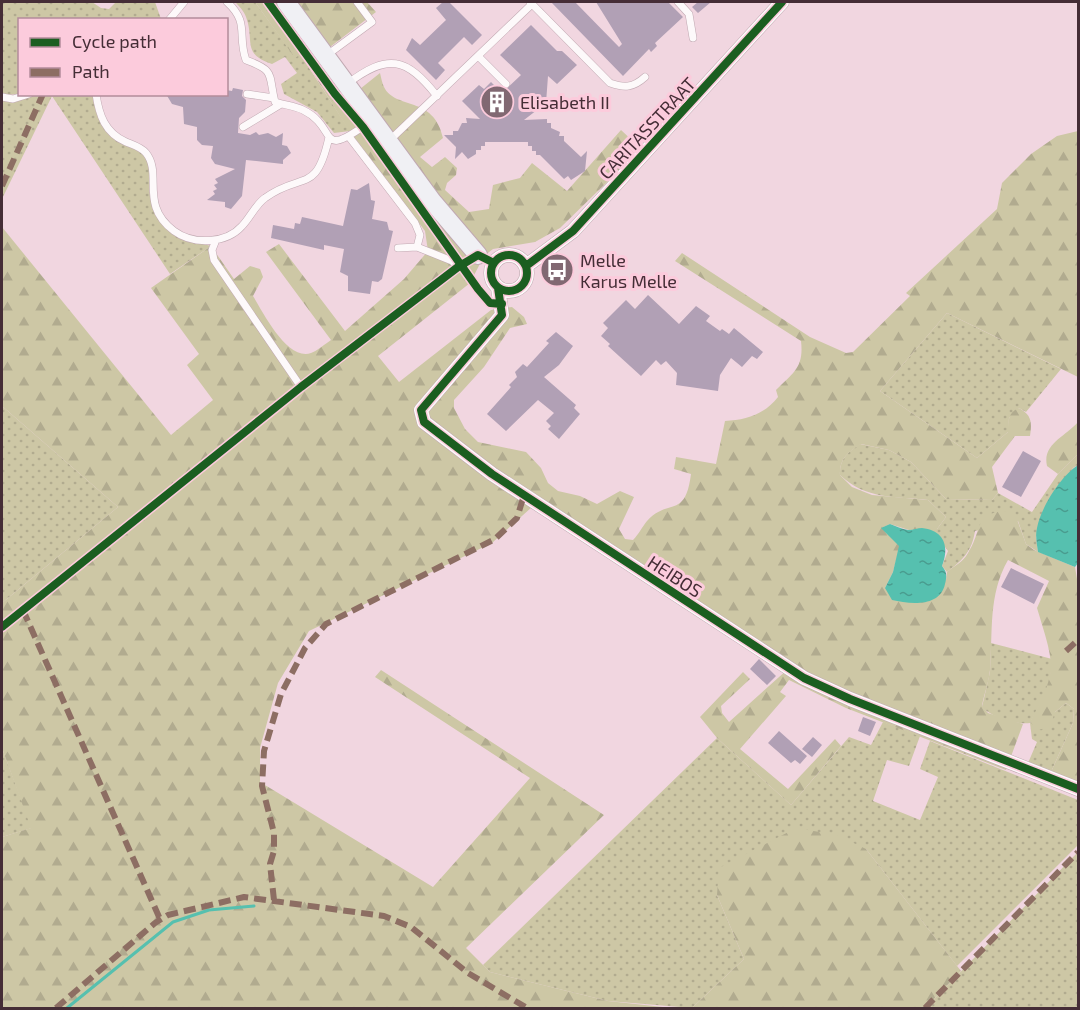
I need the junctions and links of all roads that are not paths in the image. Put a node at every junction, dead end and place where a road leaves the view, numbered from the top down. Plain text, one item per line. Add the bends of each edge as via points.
1 (184, 2) edge
2 (227, 2) edge
3 (286, 2) edge
4 (357, 2) edge
5 (678, 2) edge
6 (782, 2) edge
7 (531, 3) edge
8 (171, 18) edge
9 (693, 38) dead end
10 (326, 56) junction
11 (478, 56) junction
12 (645, 77) dead end
13 (347, 84) junction
14 (506, 84) dead end
15 (247, 94) dead end
16 (23, 96) edge
17 (96, 96) edge
18 (437, 96) junction
19 (2, 97) edge
20 (274, 98) junction
21 (281, 104) junction
22 (373, 119) junction
23 (243, 126) dead end
24 (329, 137) junction
25 (350, 138) junction
26 (389, 142) junction
27 (216, 240) junction
28 (417, 247) junction
29 (398, 248) dead end
30 (485, 259) junction
31 (458, 267) dead end
32 (526, 267) junction
33 (498, 288) junction
34 (301, 387) dead end
35 (1078, 789) edge

1 - 8 lane
2 - 20 lane via 241,20 246,60 264,66 271,74
3 - 10 street
4 - 10 lane via 372,22
5 - 9 lane via 689,14
6 - 32 street, CARITASSTRAAT via 573,231
7 - 11 lane
7 - 12 lane via 610,83 631,86
10 - 13 street
11 - 14 lane
11 - 18 lane
13 - 18 lane via 385,62 399,62 420,75
13 - 22 street
15 - 20 lane
16 - 19 lane
17 - 27 lane via 98,114 110,130 140,147 152,162 152,195 166,224 198,240
18 - 26 lane
20 - 21 lane
21 - 23 lane
21 - 24 lane via 303,110
22 - 25 lane
22 - 26 street
24 - 25 lane via 340,141
24 - 27 lane via 324,161 314,175 263,198 240,229
25 - 28 lane via 415,223 420,235
26 - 30 street via 432,201
27 - 34 lane via 214,260
28 - 29 lane
28 - 31 lane via 437,253
30 - 32 street via 515,256
30 - 33 street
32 - 33 street via 524,284 516,290
33 - 35 street, HEIBOS via 502,315 421,410 424,422 492,474 804,678

